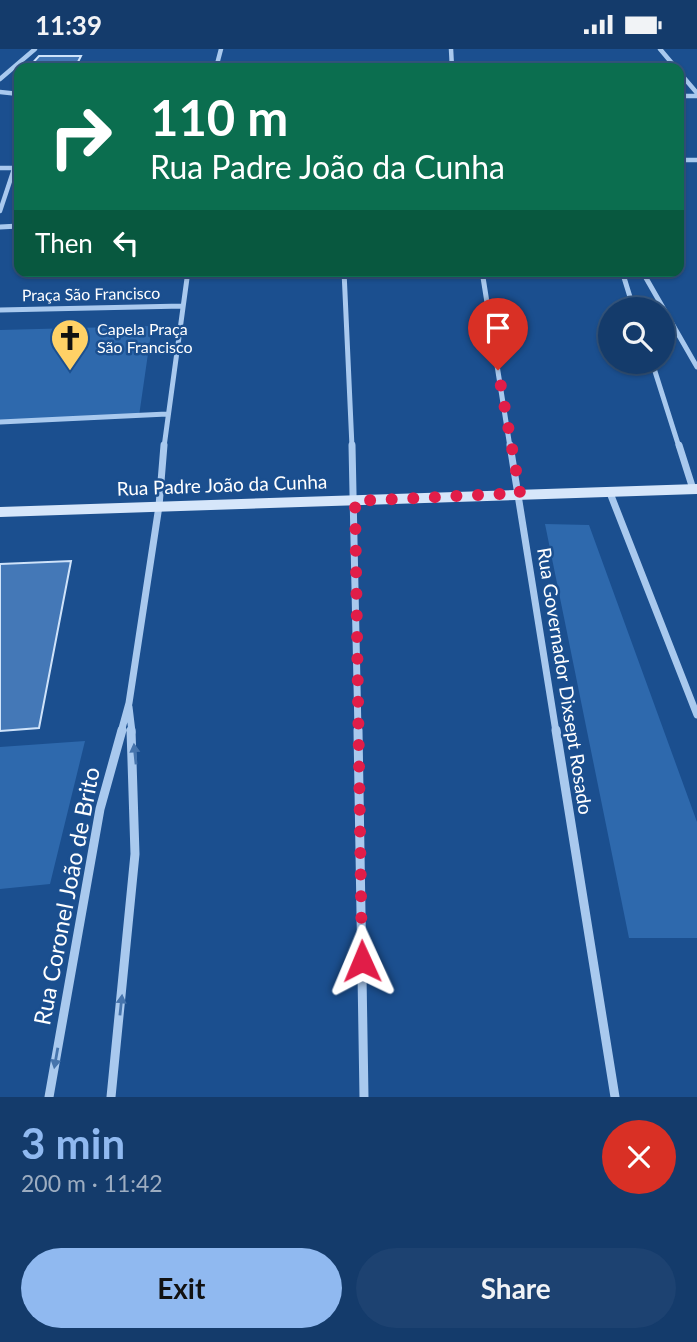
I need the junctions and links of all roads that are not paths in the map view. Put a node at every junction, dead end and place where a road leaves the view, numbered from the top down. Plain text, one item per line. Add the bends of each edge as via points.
1 (35, 49) edge
2 (660, 49) edge
3 (19, 63) edge
4 (671, 63) edge
5 (14, 67) edge
6 (0, 79) edge
7 (684, 79) edge
8 (697, 95) edge
9 (0, 168) edge
10 (14, 168) joint
11 (0, 211) edge
12 (187, 277) edge
13 (344, 277) edge
14 (483, 277) edge
15 (624, 277) edge
16 (645, 277) edge
17 (630, 297) edge
18 (183, 306) junction
19 (0, 310) edge
20 (697, 367) edge
21 (656, 374) edge
22 (167, 414) junction
23 (0, 422) edge
24 (695, 489) edge
25 (520, 493) junction
26 (610, 493) junction
27 (355, 501) junction
28 (159, 506) junction
29 (0, 512) edge
30 (129, 703) junction
31 (697, 715) edge
32 (49, 1097) edge
33 (111, 1097) edge
34 (364, 1097) edge
35 (615, 1097) edge

1 - 3 street
2 - 4 street
5 - 6 street
7 - 8 street
9 - 10 street
10 - 11 street
12 - 18 street, Rua Coronel João de Brito
13 - 27 street
14 - 25 street, Rua Governador Dixsept Rosado
15 - 17 street
16 - 20 street
18 - 19 street, Praça São Francisco
18 - 22 street, Rua Coronel João de Brito
21 - 24 street
22 - 23 street
22 - 28 street, Rua Coronel João de Brito
24 - 26 street, Rua Padre João da Cunha
25 - 26 street, Rua Padre João da Cunha
25 - 27 street, Rua Padre João da Cunha
25 - 35 street, Rua Governador Dixsept Rosado
26 - 31 street
27 - 28 street, Rua Padre João da Cunha
27 - 34 street
28 - 29 street, Rua Padre João da Cunha
28 - 30 street, Rua Coronel João de Brito
30 -> 32 street, Rua Coronel João de Brito via 100,810
33 -> 30 street, Rua Coronel João de Brito via 138,841

